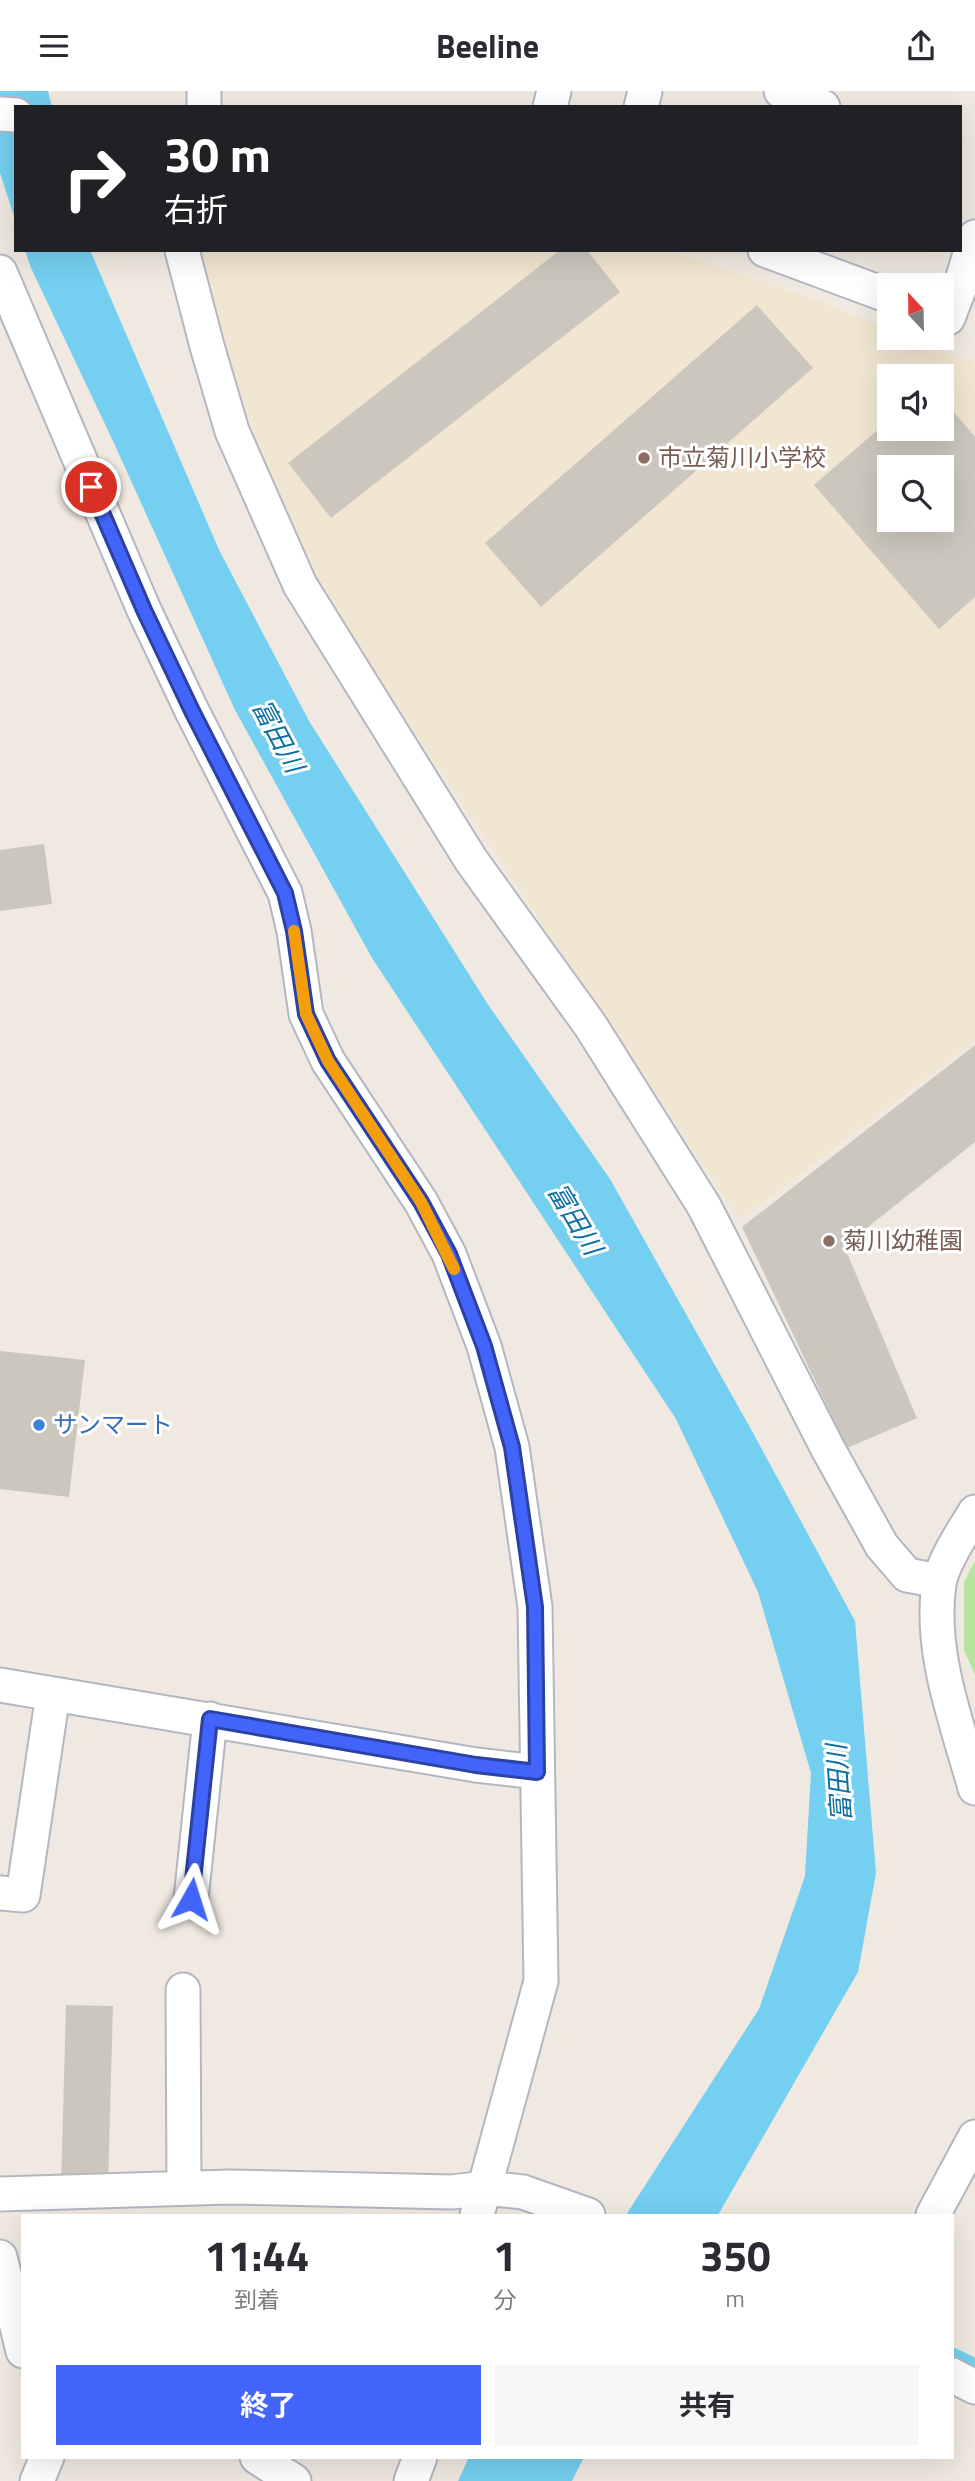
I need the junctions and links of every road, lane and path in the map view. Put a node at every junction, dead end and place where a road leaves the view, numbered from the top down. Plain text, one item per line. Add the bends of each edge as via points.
1 (781, 91) edge
2 (818, 105) edge
3 (975, 237) edge
4 (183, 252) edge
5 (782, 253) edge
6 (0, 272) edge
7 (877, 291) edge
8 (955, 321) edge
9 (975, 1512) edge
10 (939, 1581) junction
11 (0, 1685) edge
12 (53, 1694) junction
13 (210, 1719) junction
14 (537, 1772) junction
15 (975, 1788) edge
16 (0, 1893) edge
17 (191, 1899) dead end
18 (183, 1990) dead end
19 (975, 2137) edge
20 (184, 2188) junction
21 (0, 2194) edge
22 (481, 2202) edge
23 (585, 2214) edge
24 (934, 2214) edge
25 (0, 2256) edge
26 (21, 2342) edge
27 (954, 2376) edge
28 (975, 2387) edge
29 (46, 2459) edge
30 (260, 2459) edge
31 (419, 2459) edge
32 (37, 2481) edge
33 (294, 2481) edge
34 (411, 2481) edge

1 - 2 street
3 - 8 street
4 - 10 street via 232,431 300,585 471,860 590,1025 704,1206 883,1546 907,1575
5 - 7 street
6 - 14 street via 144,610 285,893 306,1014 328,1061 421,1202 449,1254 484,1346 512,1447 535,1607
9 - 10 street
10 - 15 street via 937,1629 945,1676
11 - 12 street
12 - 13 street
12 - 16 street via 23,1895
13 - 14 street
13 - 17 street
14 - 22 street via 541,1980
18 - 20 street
19 - 24 street
20 - 21 street
20 - 22 street via 452,2192
22 - 23 street via 523,2192
25 - 26 street
27 - 28 street
29 - 32 street
30 - 33 street
31 - 34 street

